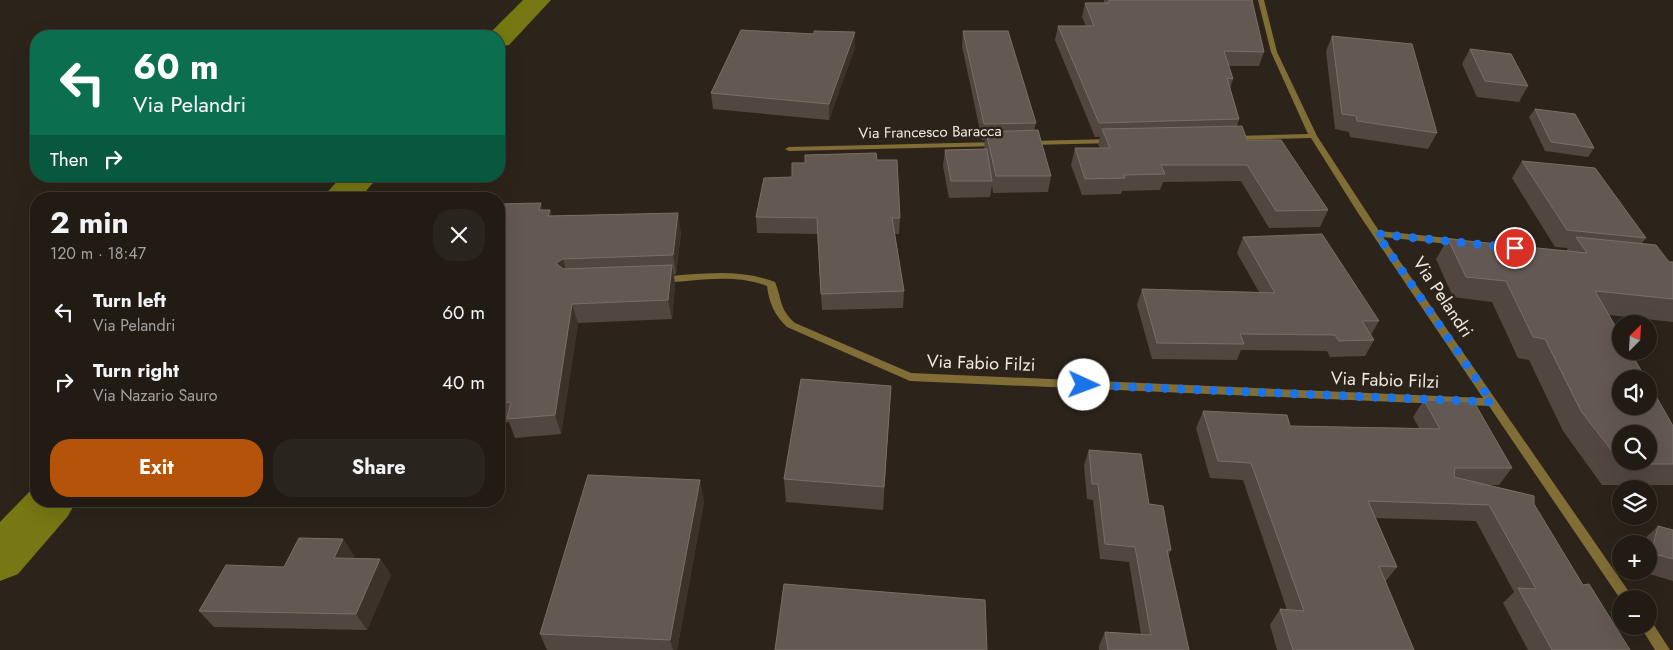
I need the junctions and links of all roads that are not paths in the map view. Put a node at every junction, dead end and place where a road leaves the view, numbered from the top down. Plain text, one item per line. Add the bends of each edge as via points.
1 (1261, 0) edge
2 (1313, 136) junction
3 (1224, 138) edge
4 (1125, 140) edge
5 (1016, 143) edge
6 (1006, 144) edge
7 (789, 149) dead end
8 (1377, 234) junction
9 (1466, 243) edge
10 (648, 280) edge
11 (1492, 402) junction
12 (1622, 590) edge
13 (1652, 635) edge
14 (1663, 650) edge

1 - 2 street, Via Pelandri via 1274,52
2 - 3 street
2 - 8 street, Via Pelandri
4 - 5 street, Via Francesco Baracca
6 - 7 street, Via Francesco Baracca
8 - 9 street
8 - 11 street, Via Pelandri
10 - 11 street, Via Fabio Filzi via 738,277 764,280 772,284 777,309 791,325 910,378
11 - 12 street, Via Pelandri
13 - 14 street

